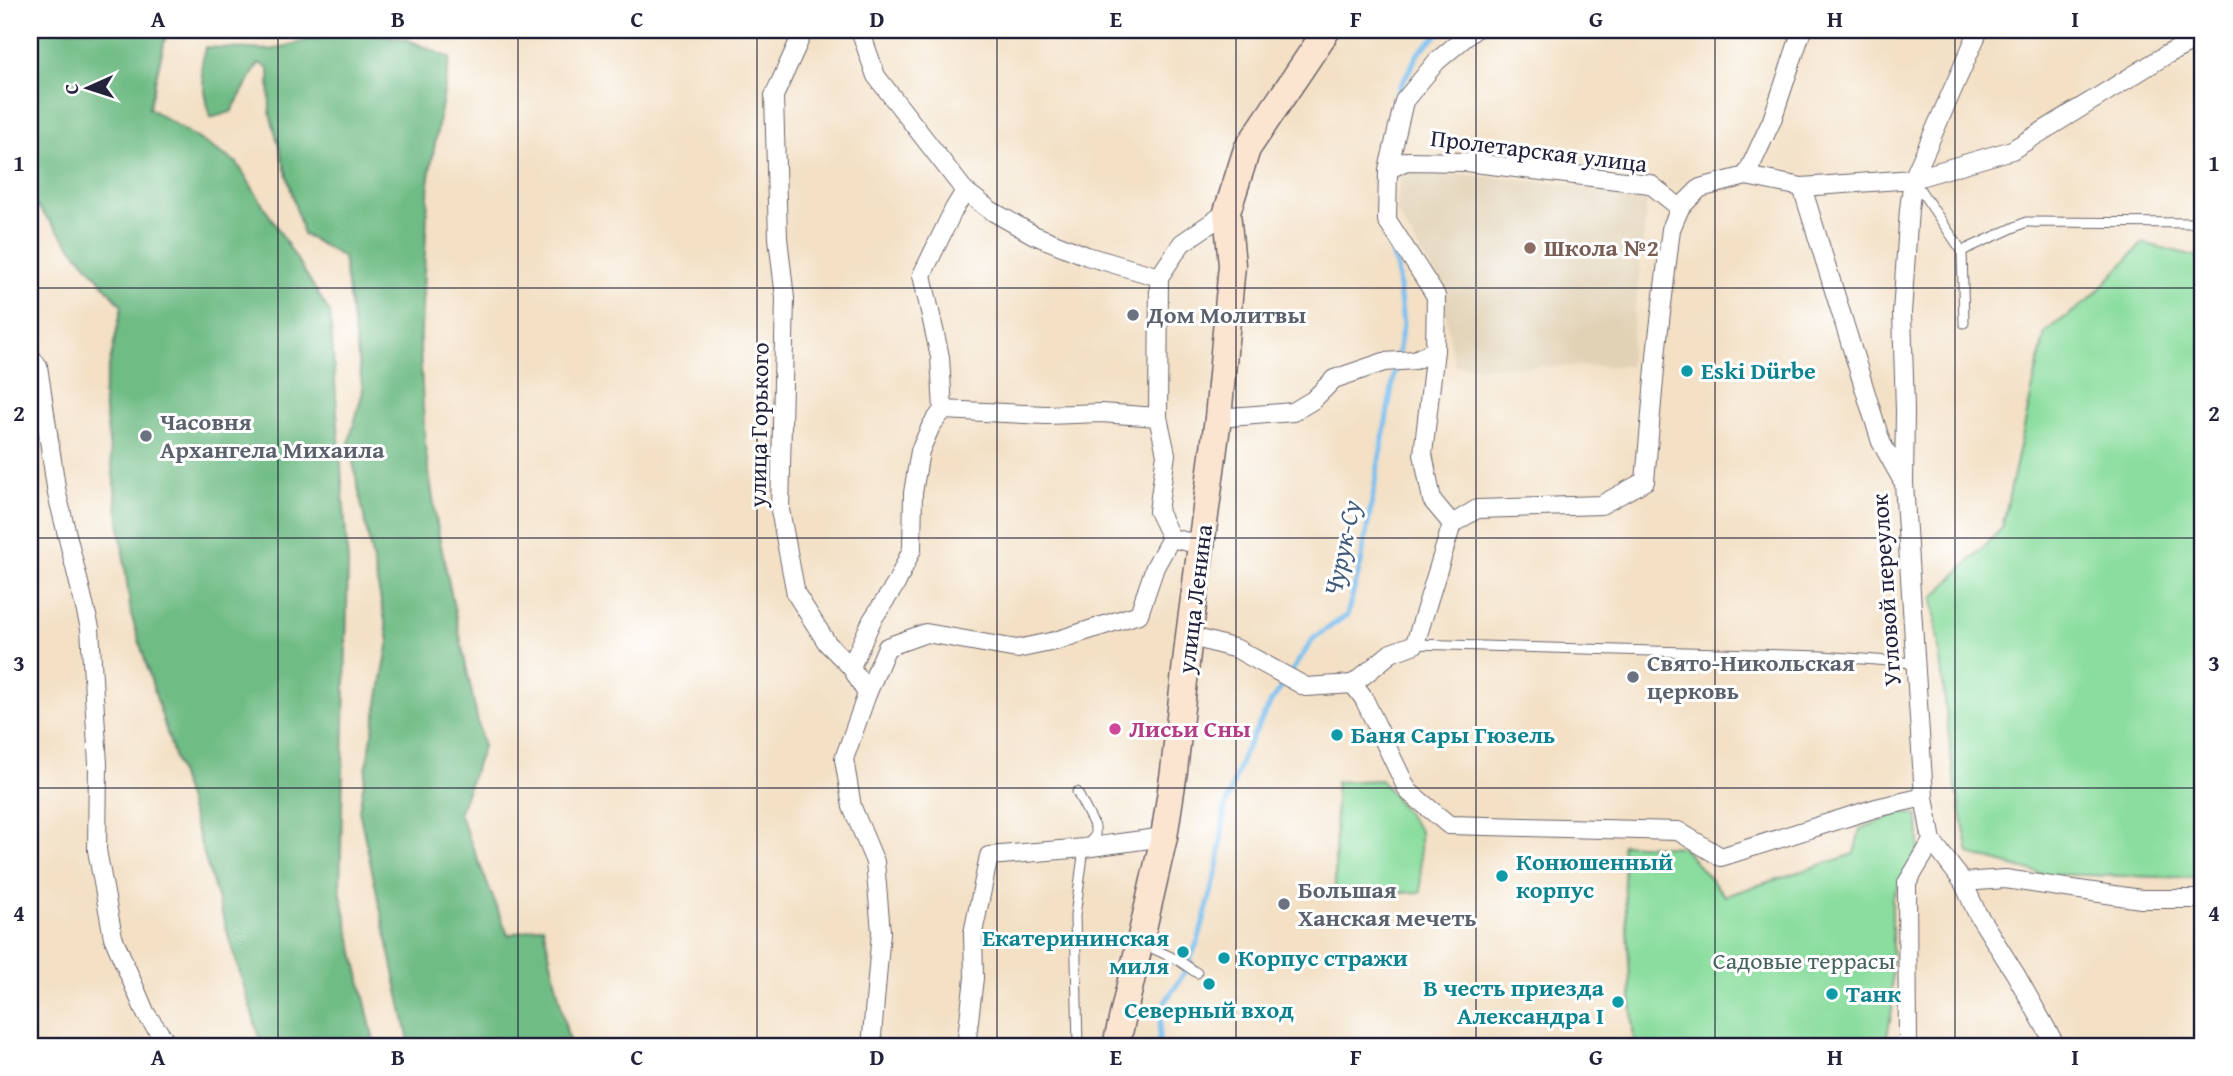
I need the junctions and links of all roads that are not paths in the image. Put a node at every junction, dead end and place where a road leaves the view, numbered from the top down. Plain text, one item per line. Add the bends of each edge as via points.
1 (804, 30) edge
2 (860, 30) edge
3 (1327, 30) edge
4 (1474, 30) edge
5 (1802, 30) edge
6 (1979, 30) edge
7 (2203, 36) edge
8 (1388, 170) junction
9 (1746, 176) junction
10 (1913, 179) junction
11 (1802, 187) junction
12 (965, 191) junction
13 (1680, 208) junction
14 (1227, 212) junction
15 (2203, 223) edge
16 (1962, 251) junction
17 (1159, 277) junction
18 (1964, 323) dead end
19 (1435, 350) junction
20 (30, 356) edge
21 (943, 410) junction
22 (1158, 417) junction
23 (1219, 418) junction
24 (1903, 483) junction
25 (1452, 524) junction
26 (1171, 538) junction
27 (1201, 545) junction
28 (1189, 636) junction
29 (1415, 644) junction
30 (1916, 663) junction
31 (851, 667) junction
32 (1353, 684) junction
33 (867, 694) junction
34 (1077, 792) dead end
35 (1924, 797) junction
36 (1164, 837) junction
37 (1932, 841) junction
38 (1084, 848) junction
39 (1963, 882) junction
40 (2203, 899) edge
41 (1140, 943) junction
42 (1197, 972) dead end
43 (1907, 1045) edge
44 (169, 1046) edge
45 (874, 1046) edge
46 (967, 1046) edge
47 (1078, 1046) edge
48 (1115, 1046) edge
49 (2056, 1046) edge

1 - 31 street, улица Горького via 774,96 778,238 785,298 780,510 796,594 827,643
2 - 12 street via 876,76
3 - 14 main road, улица Ленина via 1247,149
4 - 8 street via 1437,61 1404,101
5 - 9 street via 1772,120
6 - 10 street
7 - 10 street via 2012,149
8 - 13 street, Пролетарская улица via 1406,161 1466,162 1650,184
8 - 19 street via 1387,220 1436,296
9 - 11 street
9 - 13 street via 1700,188
10 - 11 street
10 - 16 lane
10 - 24 street via 1902,313
11 - 24 street, Угловой переулок via 1881,442
12 - 17 street via 1034,235 1087,257
12 - 21 street via 922,275 940,357
13 - 25 street via 1671,229 1645,481 1601,505 1477,509
14 - 17 street via 1182,243
14 - 23 main road, улица Ленина via 1232,265
15 - 16 lane via 2026,222
16 - 18 lane
17 - 22 street
19 - 23 street via 1415,360 1384,362 1334,379 1293,412
19 - 25 street via 1423,454 1432,500
20 - 44 street via 38,366 57,494 90,628 98,764 97,850 113,937 146,1014
21 - 22 street
21 - 31 street via 920,451 913,493 912,548
22 - 26 street via 1166,454 1158,511
23 - 27 main road, улица Ленина
24 - 30 street, Угловой переулок
25 - 29 street
26 - 27 street
26 - 33 street via 1139,614 1017,649 926,634 887,647
27 - 28 main road, улица Ленина
28 - 32 street via 1237,649 1306,687
28 - 36 main road, улица Ленина
29 - 30 lane
29 - 32 street via 1391,653
30 - 35 street, Угловой переулок
31 - 33 street, улица Горького
32 - 35 street via 1408,791 1449,824 1678,831 1721,857
33 - 45 street via 845,759 852,807 875,862 881,932
34 - 38 lane via 1096,827 1095,836
35 - 37 street, Угловой переулок
36 - 38 street
36 - 41 main road, улица Ленина
37 - 39 street
37 - 43 street via 1907,883
38 - 46 street via 989,856 973,933
38 - 47 lane via 1075,916
39 - 40 street via 2005,879 2141,899
39 - 49 street
41 - 42 lane
41 - 48 main road, улица Ленина

